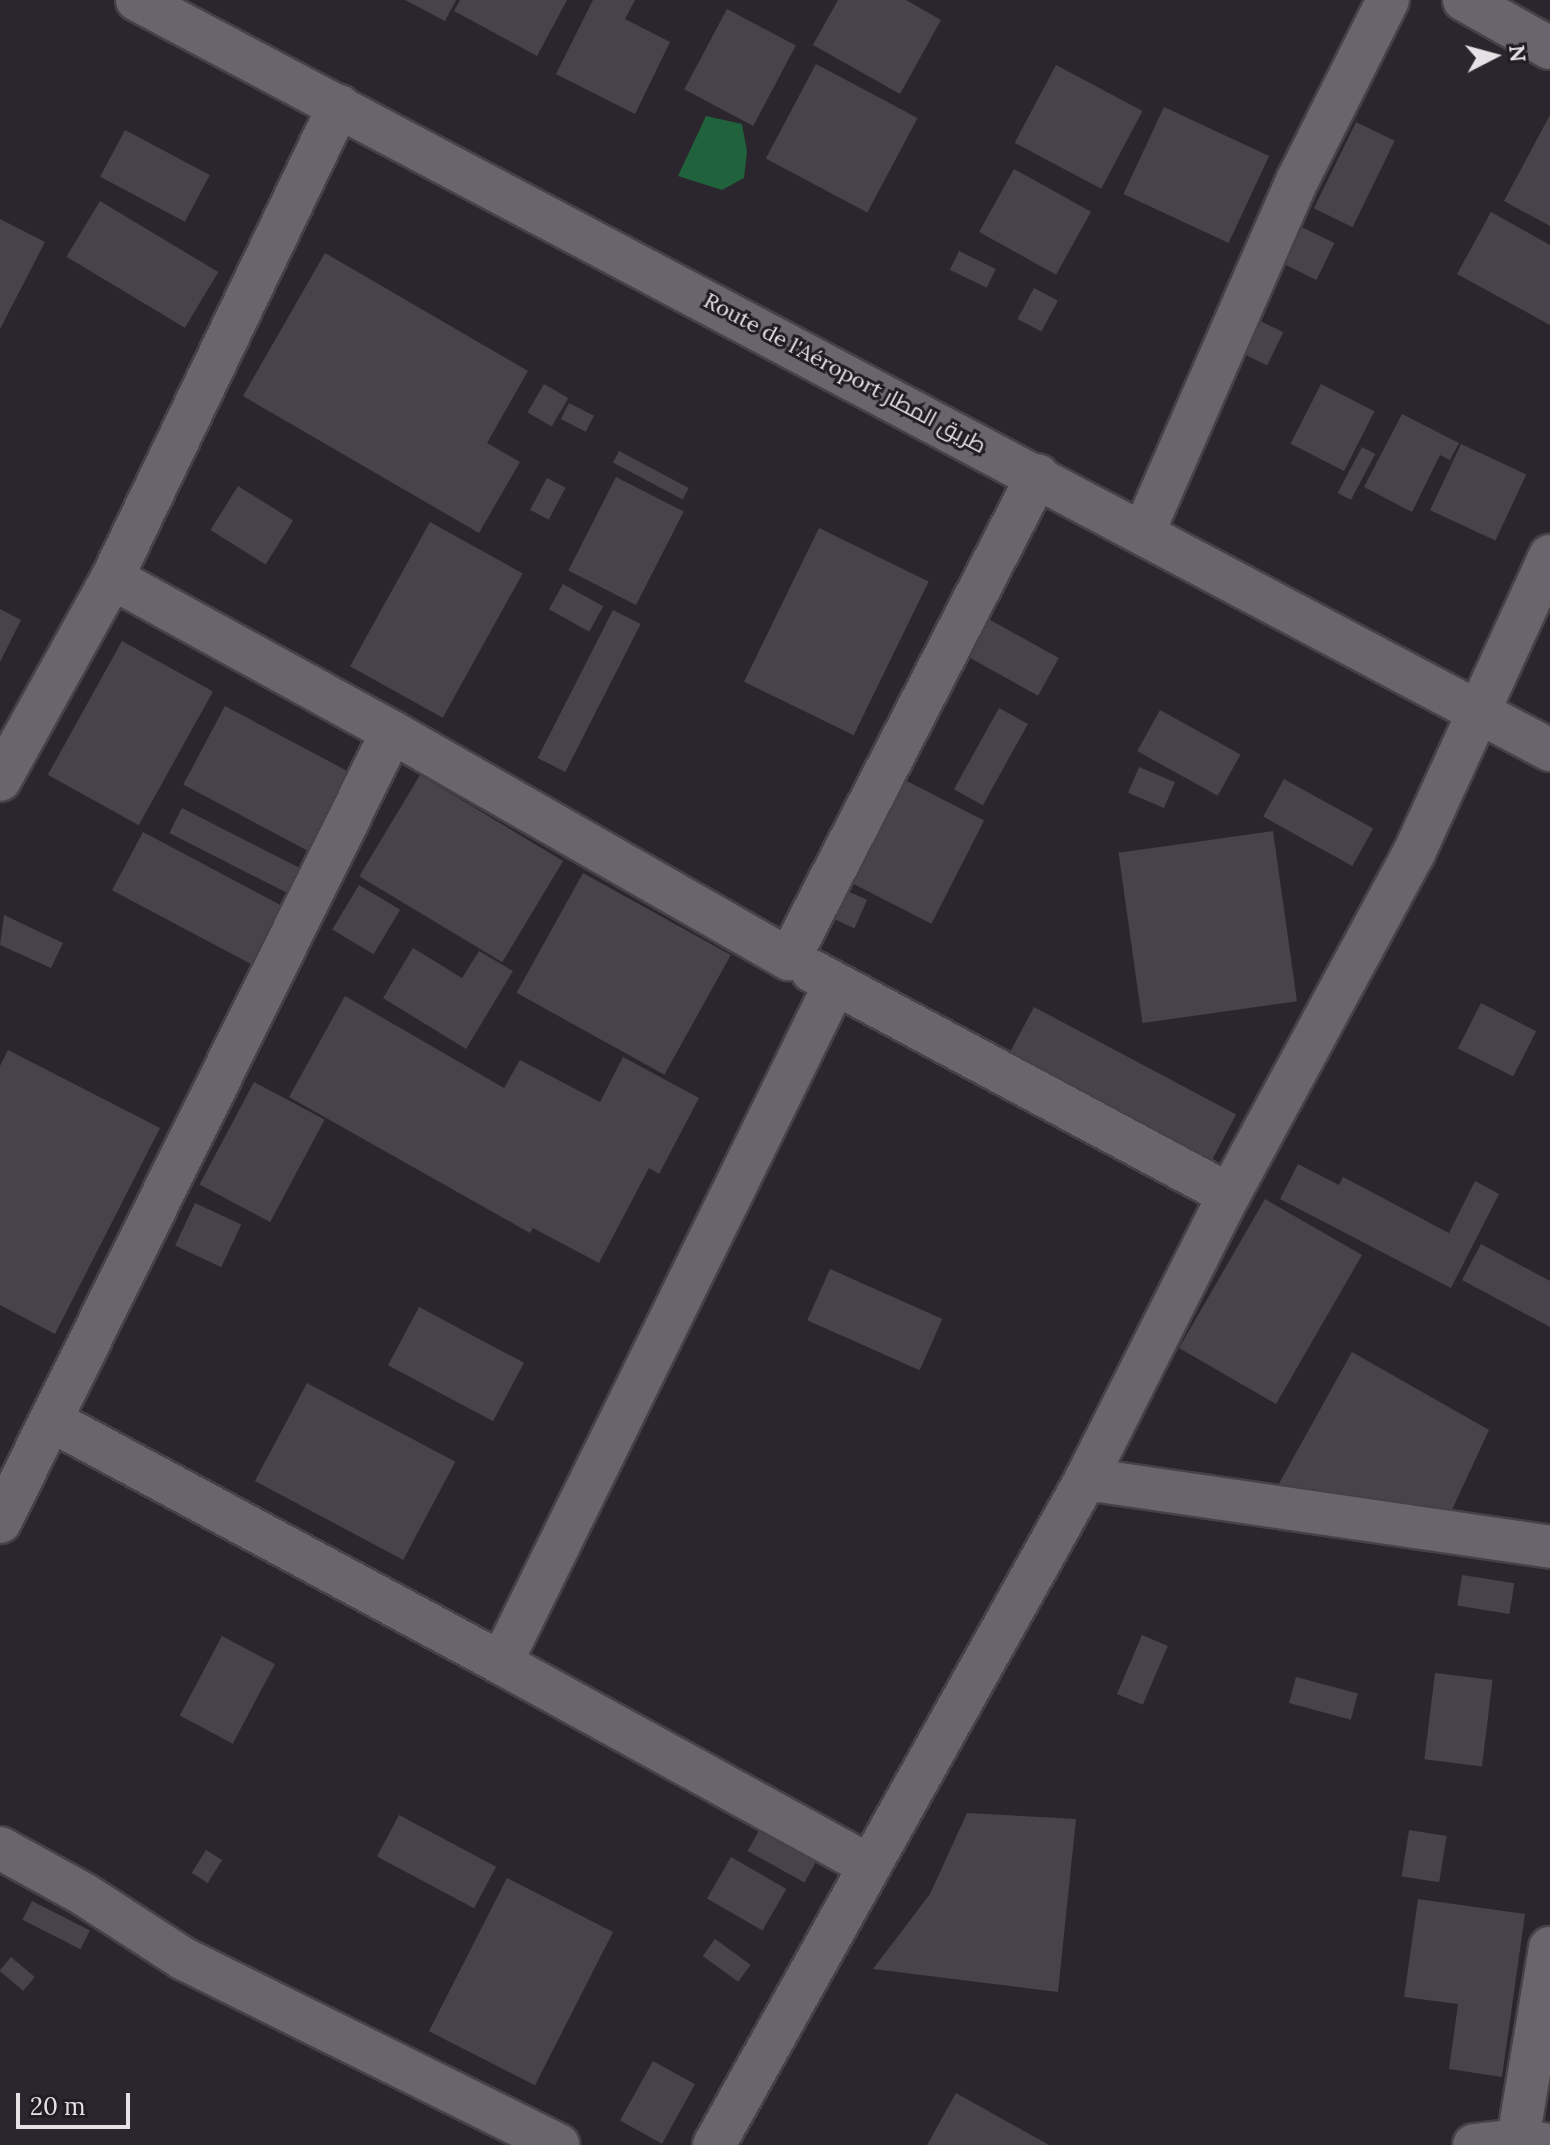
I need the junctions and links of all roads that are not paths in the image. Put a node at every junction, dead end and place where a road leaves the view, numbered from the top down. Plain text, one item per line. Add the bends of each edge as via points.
1 (137, 0) edge
2 (1388, 0) edge
3 (1464, 0) edge
4 (1550, 48) edge
5 (339, 106) junction
6 (1038, 475) junction
7 (1144, 531) junction
8 (1550, 556) edge
9 (112, 578) junction
10 (1478, 711) junction
11 (392, 732) junction
12 (1550, 750) edge
13 (0, 780) edge
14 (789, 959) junction
15 (835, 984) junction
16 (1229, 1195) junction
17 (52, 1421) junction
18 (1086, 1479) junction
19 (2, 1515) edge
20 (1550, 1547) edge
21 (501, 1663) junction
22 (0, 1848) edge
23 (868, 1865) junction
24 (1550, 1948) edge
25 (1528, 2143) edge
26 (558, 2145) edge
27 (714, 2145) edge
28 (1474, 2145) edge

1 - 5 street, Route de l'Aéroport طريق المطار
2 - 7 street via 1298,179
3 - 4 street
5 - 6 street, Route de l'Aéroport طريق المطار
5 - 9 street
6 - 7 street, Route de l'Aéroport طريق المطار
6 - 14 street
7 - 10 street, Route de l'Aéroport طريق المطار
8 - 10 street
9 - 11 street
9 - 13 street
10 - 12 street, Route de l'Aéroport طريق المطار
10 - 16 street via 1414,853
11 - 14 street
11 - 17 street
14 - 15 street
15 - 16 street
15 - 21 street
16 - 18 street
17 - 19 street
17 - 21 street
18 - 20 street
18 - 23 street
21 - 23 street
22 - 26 street via 184,1959
23 - 27 street
24 - 25 street
25 - 28 street

